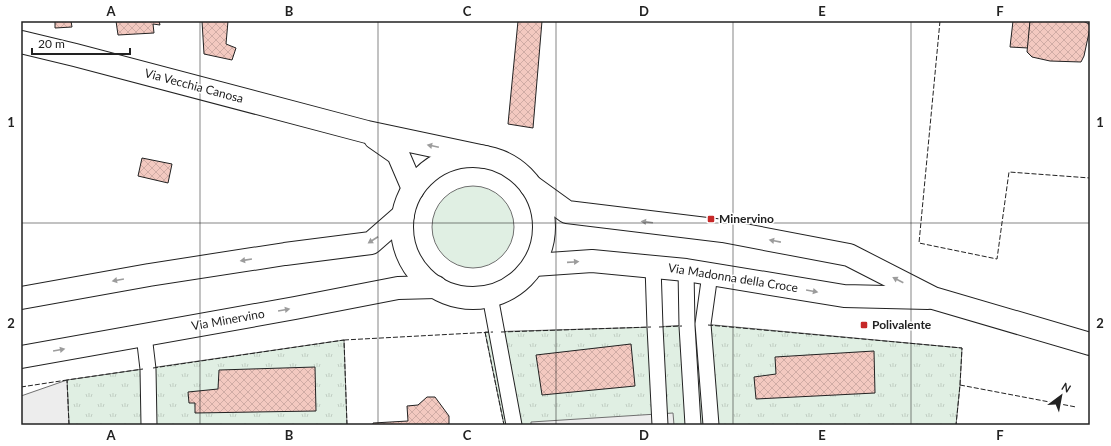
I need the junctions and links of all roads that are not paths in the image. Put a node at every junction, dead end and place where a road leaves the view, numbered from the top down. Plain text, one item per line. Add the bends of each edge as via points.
1 (21, 42) edge
2 (367, 132) junction
3 (485, 157) junction
4 (531, 186) junction
5 (413, 189) junction
6 (403, 215) junction
7 (534, 265) junction
8 (653, 266) junction
9 (686, 270) junction
10 (710, 274) junction
11 (436, 287) junction
12 (490, 296) junction
13 (21, 298) edge
14 (933, 298) junction
15 (144, 335) junction
16 (1090, 344) edge
17 (21, 357) edge
18 (148, 425) edge
19 (514, 425) edge
20 (660, 425) edge
21 (693, 425) edge
22 (711, 425) edge

1 - 2 main road, Via Vecchia Canosa
3 -> 2 main road, Via Vecchia Canosa
2 - 5 main road, Via Vecchia Canosa via 398,154
3 - 4 main road via 503,162 519,172
3 - 5 main road via 464,156 444,162 426,173
4 - 7 main road via 541,204 545,225 542,246
14 -> 4 main road, Via Madonna della Croce via 849,255 723,231 567,212
5 - 6 main road
6 - 11 main road via 403,237 409,257 420,274
6 -> 13 main road via 371,243 187,269
7 -> 8 main road, Via Madonna della Croce via 592,261
7 - 12 main road via 522,279 507,290
8 - 9 main road, Via Madonna della Croce
8 - 20 lane
9 - 10 main road, Via Madonna della Croce
9 - 21 lane
10 -> 14 main road, Via Madonna della Croce via 844,296
10 - 22 lane via 703,324
11 - 12 main road via 453,295 471,298
15 -> 11 main road, Via Minervino via 398,288
12 - 19 lane
14 - 16 main road, Via Madonna della Croce
17 -> 15 main road, Via Minervino
15 - 18 lane via 148,368

